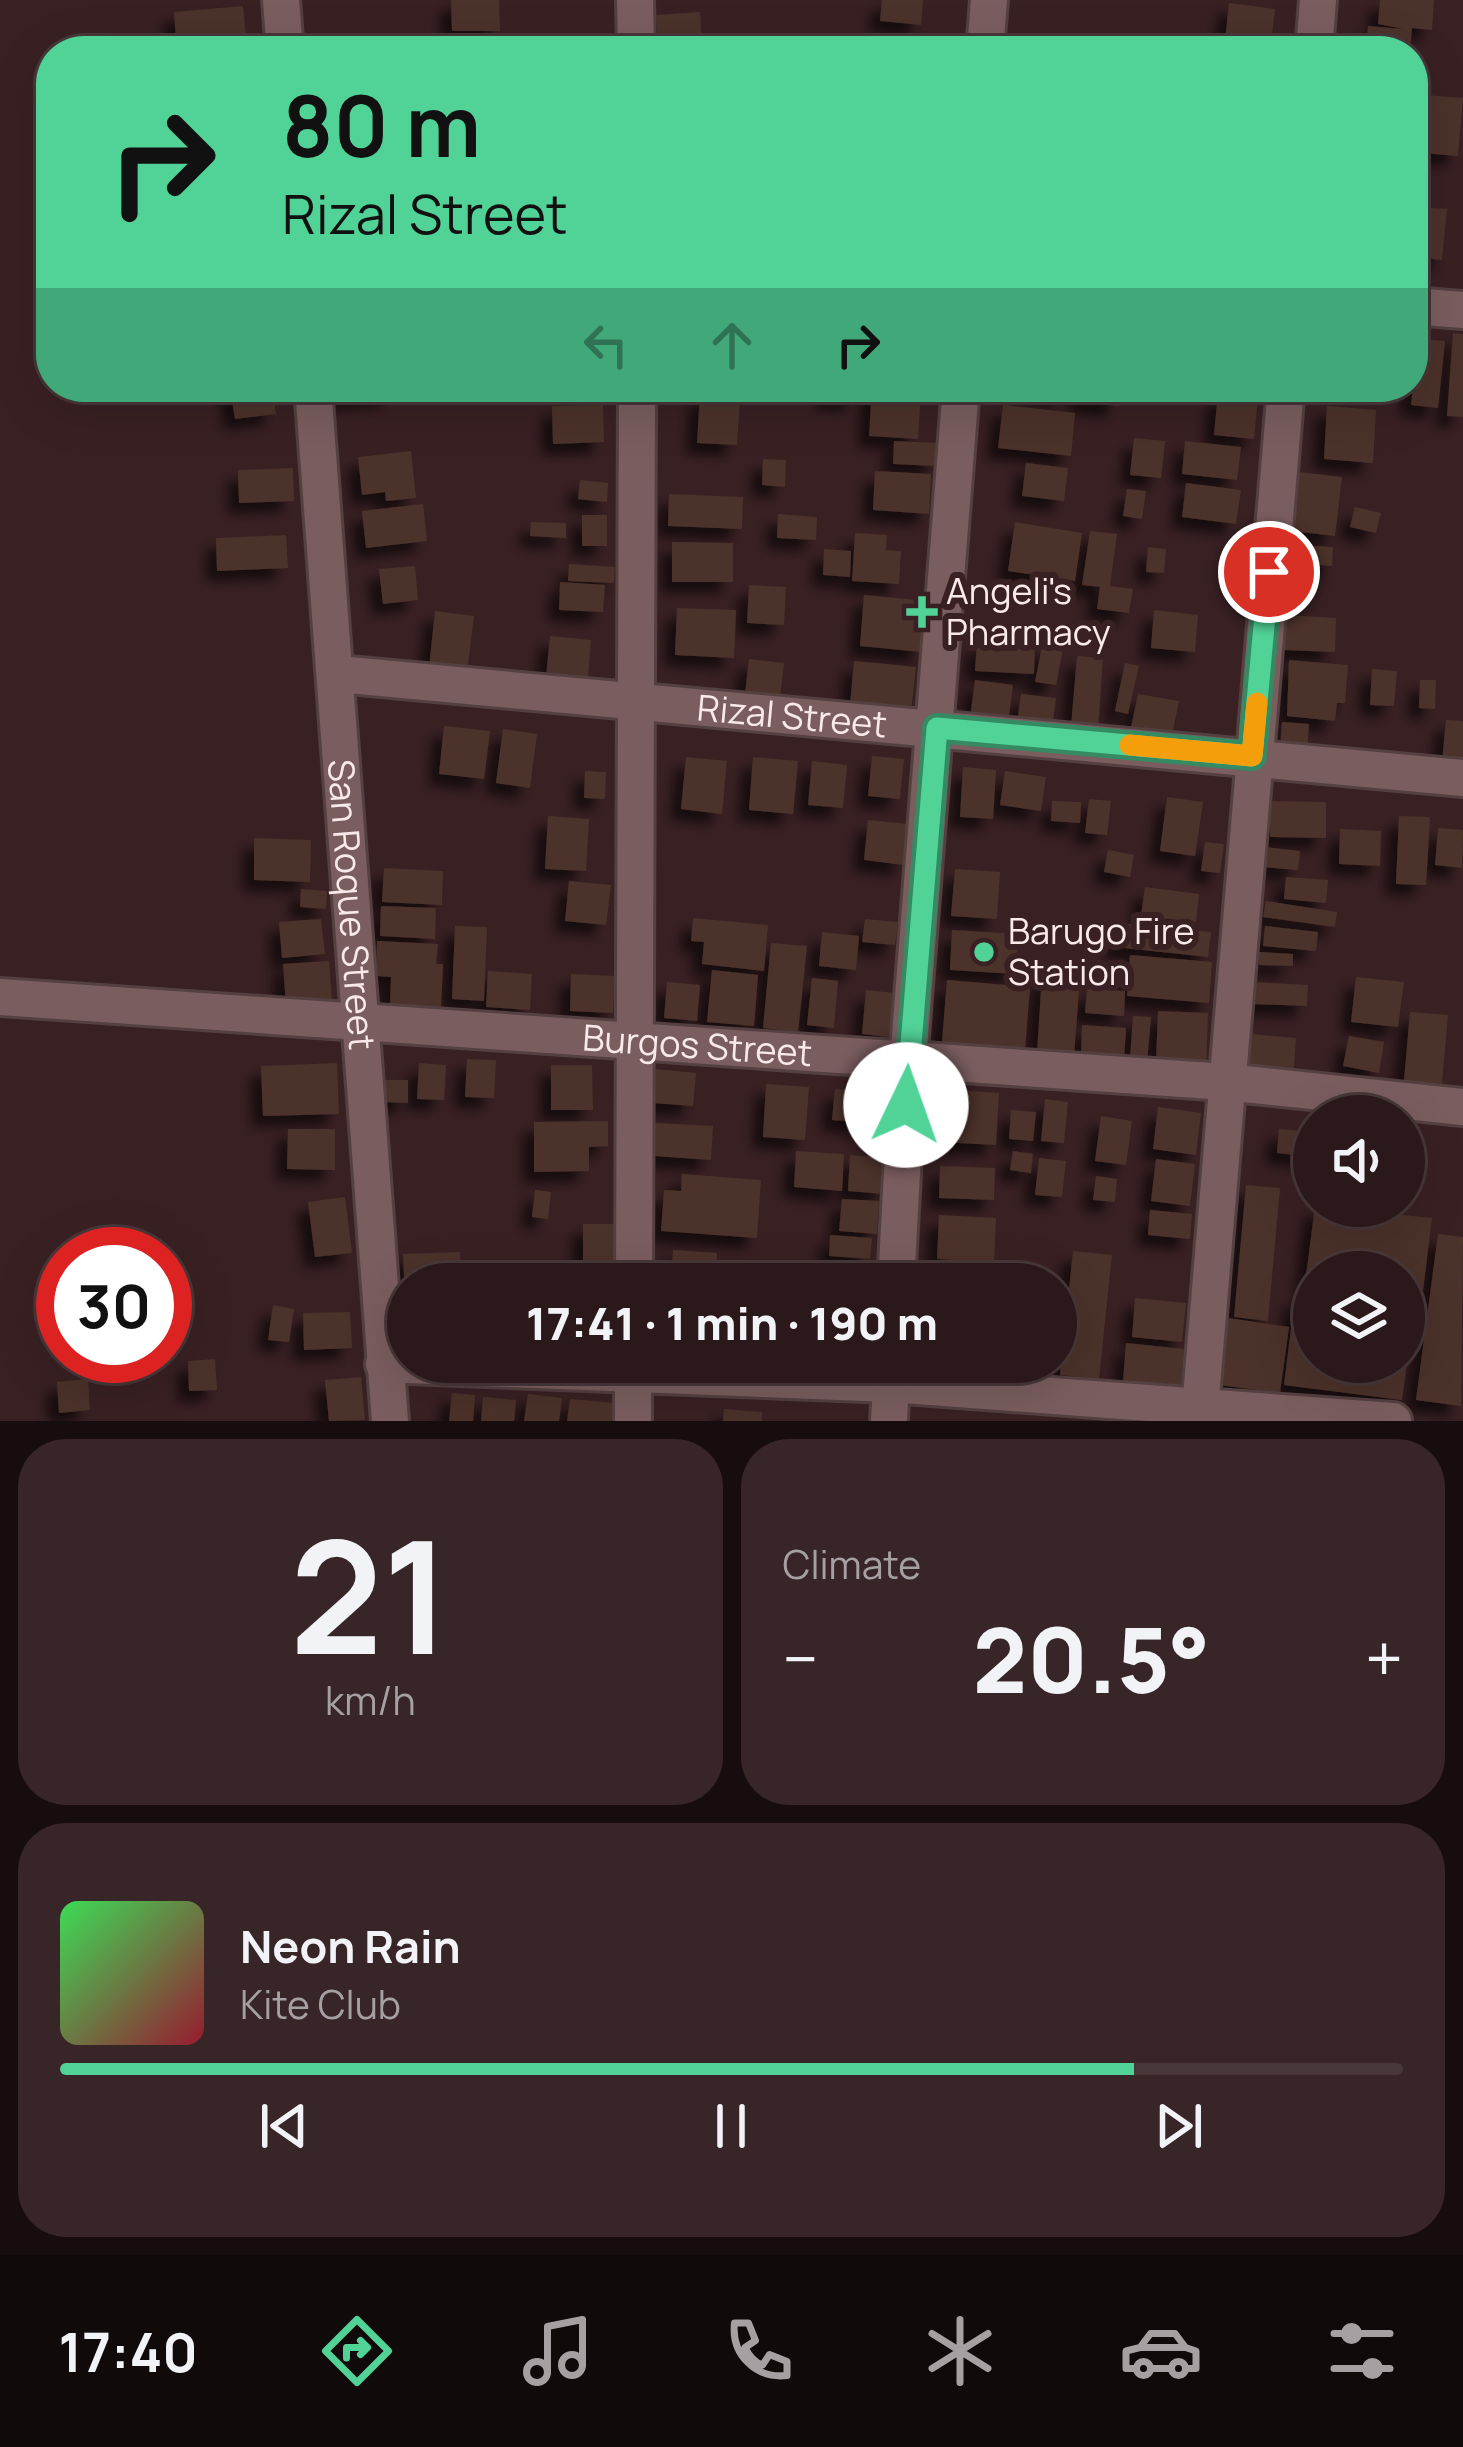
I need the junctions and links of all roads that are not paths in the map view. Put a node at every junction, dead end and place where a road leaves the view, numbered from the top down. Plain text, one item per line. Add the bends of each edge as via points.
1 (281, 0) edge
2 (635, 0) edge
3 (989, 0) edge
4 (1318, 0) edge
5 (284, 36) edge
6 (636, 36) edge
7 (986, 36) edge
8 (1315, 36) edge
9 (1428, 307) edge
10 (1463, 310) edge
11 (314, 402) edge
12 (637, 402) edge
13 (961, 402) edge
14 (1285, 402) edge
15 (338, 674) junction
16 (633, 700) junction
17 (937, 728) junction
18 (1252, 756) junction
19 (1463, 778) edge
20 (0, 997) edge
21 (363, 1023) junction
22 (634, 1044) junction
23 (908, 1060) junction
24 (1226, 1082) junction
25 (1463, 1107) edge
26 (634, 1263) edge
27 (897, 1263) edge
28 (384, 1364) junction
29 (387, 1364) edge
30 (633, 1383) edge
31 (891, 1383) edge
32 (969, 1383) edge
33 (1200, 1413) edge
34 (390, 1421) edge
35 (632, 1421) edge
36 (889, 1421) edge
37 (1393, 1421) edge

1 - 5 street
2 - 6 street
3 - 7 street
4 - 8 street
9 - 10 street
11 - 15 street, San Roque Street
12 - 16 street
13 - 17 street
14 - 18 street
15 - 16 street, Rizal Street
15 - 21 street, San Roque Street
16 - 17 street, Rizal Street
16 - 22 street
17 - 18 street, Rizal Street
17 - 23 street
18 - 19 street, Rizal Street
18 - 24 street
20 - 21 street, Burgos Street
21 - 22 street, Burgos Street
21 - 28 street, San Roque Street
22 - 23 street, Burgos Street
22 - 26 street
23 - 24 street, Burgos Street
23 - 27 street
24 - 25 street, Burgos Street
24 - 33 street
28 - 29 street
28 - 34 street, San Roque Street
30 - 35 street
31 - 36 street
32 - 33 street
33 - 37 street

